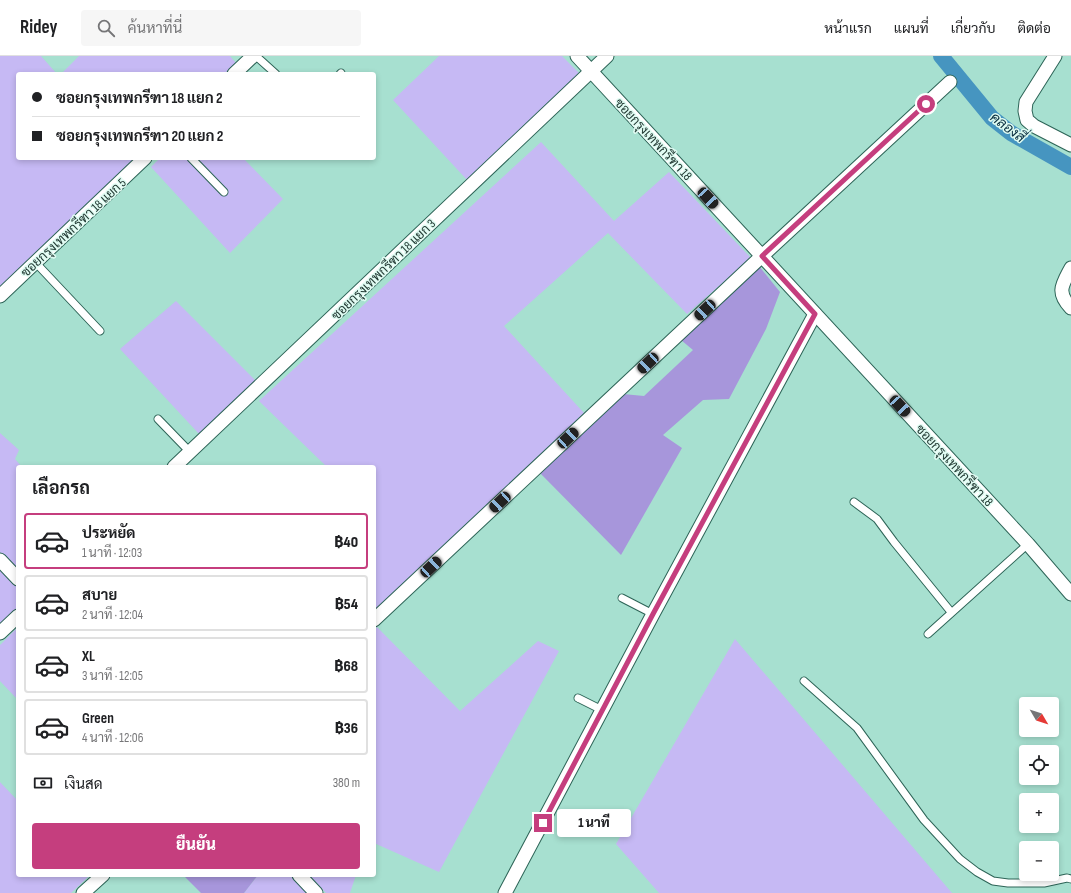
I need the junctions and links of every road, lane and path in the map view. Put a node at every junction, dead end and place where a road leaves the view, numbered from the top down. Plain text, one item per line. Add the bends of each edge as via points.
1 (253, 56) edge
2 (256, 56) edge
3 (577, 56) edge
4 (607, 56) edge
5 (1055, 56) edge
6 (591, 71) junction
7 (236, 72) edge
8 (274, 72) edge
9 (950, 82) dead end
10 (1071, 145) edge
11 (143, 160) edge
12 (193, 160) edge
13 (224, 192) dead end
14 (762, 256) junction
15 (35, 262) junction
16 (1071, 268) edge
17 (0, 296) edge
18 (1071, 308) edge
19 (815, 314) junction
20 (100, 330) dead end
21 (158, 419) dead end
22 (190, 452) junction
23 (176, 465) edge
24 (854, 502) dead end
25 (1028, 544) junction
26 (0, 560) edge
27 (16, 577) edge
28 (1071, 594) edge
29 (622, 598) dead end
30 (951, 612) junction
31 (653, 614) junction
32 (16, 618) edge
33 (376, 618) edge
34 (0, 633) edge
35 (928, 634) dead end
36 (804, 681) dead end
37 (578, 698) dead end
38 (602, 710) junction
39 (101, 877) edge
40 (301, 877) edge
41 (1071, 879) edge
42 (83, 893) edge
43 (316, 893) edge
44 (506, 893) edge

1 - 7 street
2 - 8 lane
3 - 6 street, ซอยกรุงเทพกรีฑา 18
4 - 6 street, ซอยกรุงเทพกรีฑา 18 แยก 3
5 - 10 street via 1026,102 1025,111 1027,120 1034,126
6 - 14 street, ซอยกรุงเทพกรีฑา 18
6 - 22 street, ซอยกรุงเทพกรีฑา 18 แยก 3
9 - 14 street
11 - 15 street, ซอยกรุงเทพกรีฑา 18 แยก 5
12 - 13 lane
14 - 19 street, ซอยกรุงเทพกรีฑา 18
14 - 33 street
15 - 17 street, ซอยกรุงเทพกรีฑา 18 แยก 5
15 - 20 lane
16 - 18 street via 1063,283 1062,293
19 - 25 street, ซอยกรุงเทพกรีฑา 18
19 - 31 street
21 - 22 lane
22 - 23 street, ซอยกรุงเทพกรีฑา 18 แยก 3
24 - 30 lane via 877,519
25 - 28 street, ซอยกรุงเทพกรีฑา 18
25 - 30 lane
26 - 27 street
29 - 31 lane
30 - 35 lane
31 - 38 street
32 - 34 street
36 - 41 lane via 857,728 924,820 960,859 977,872 993,882 1044,883
37 - 38 lane
38 - 44 street
39 - 42 street
40 - 43 street

